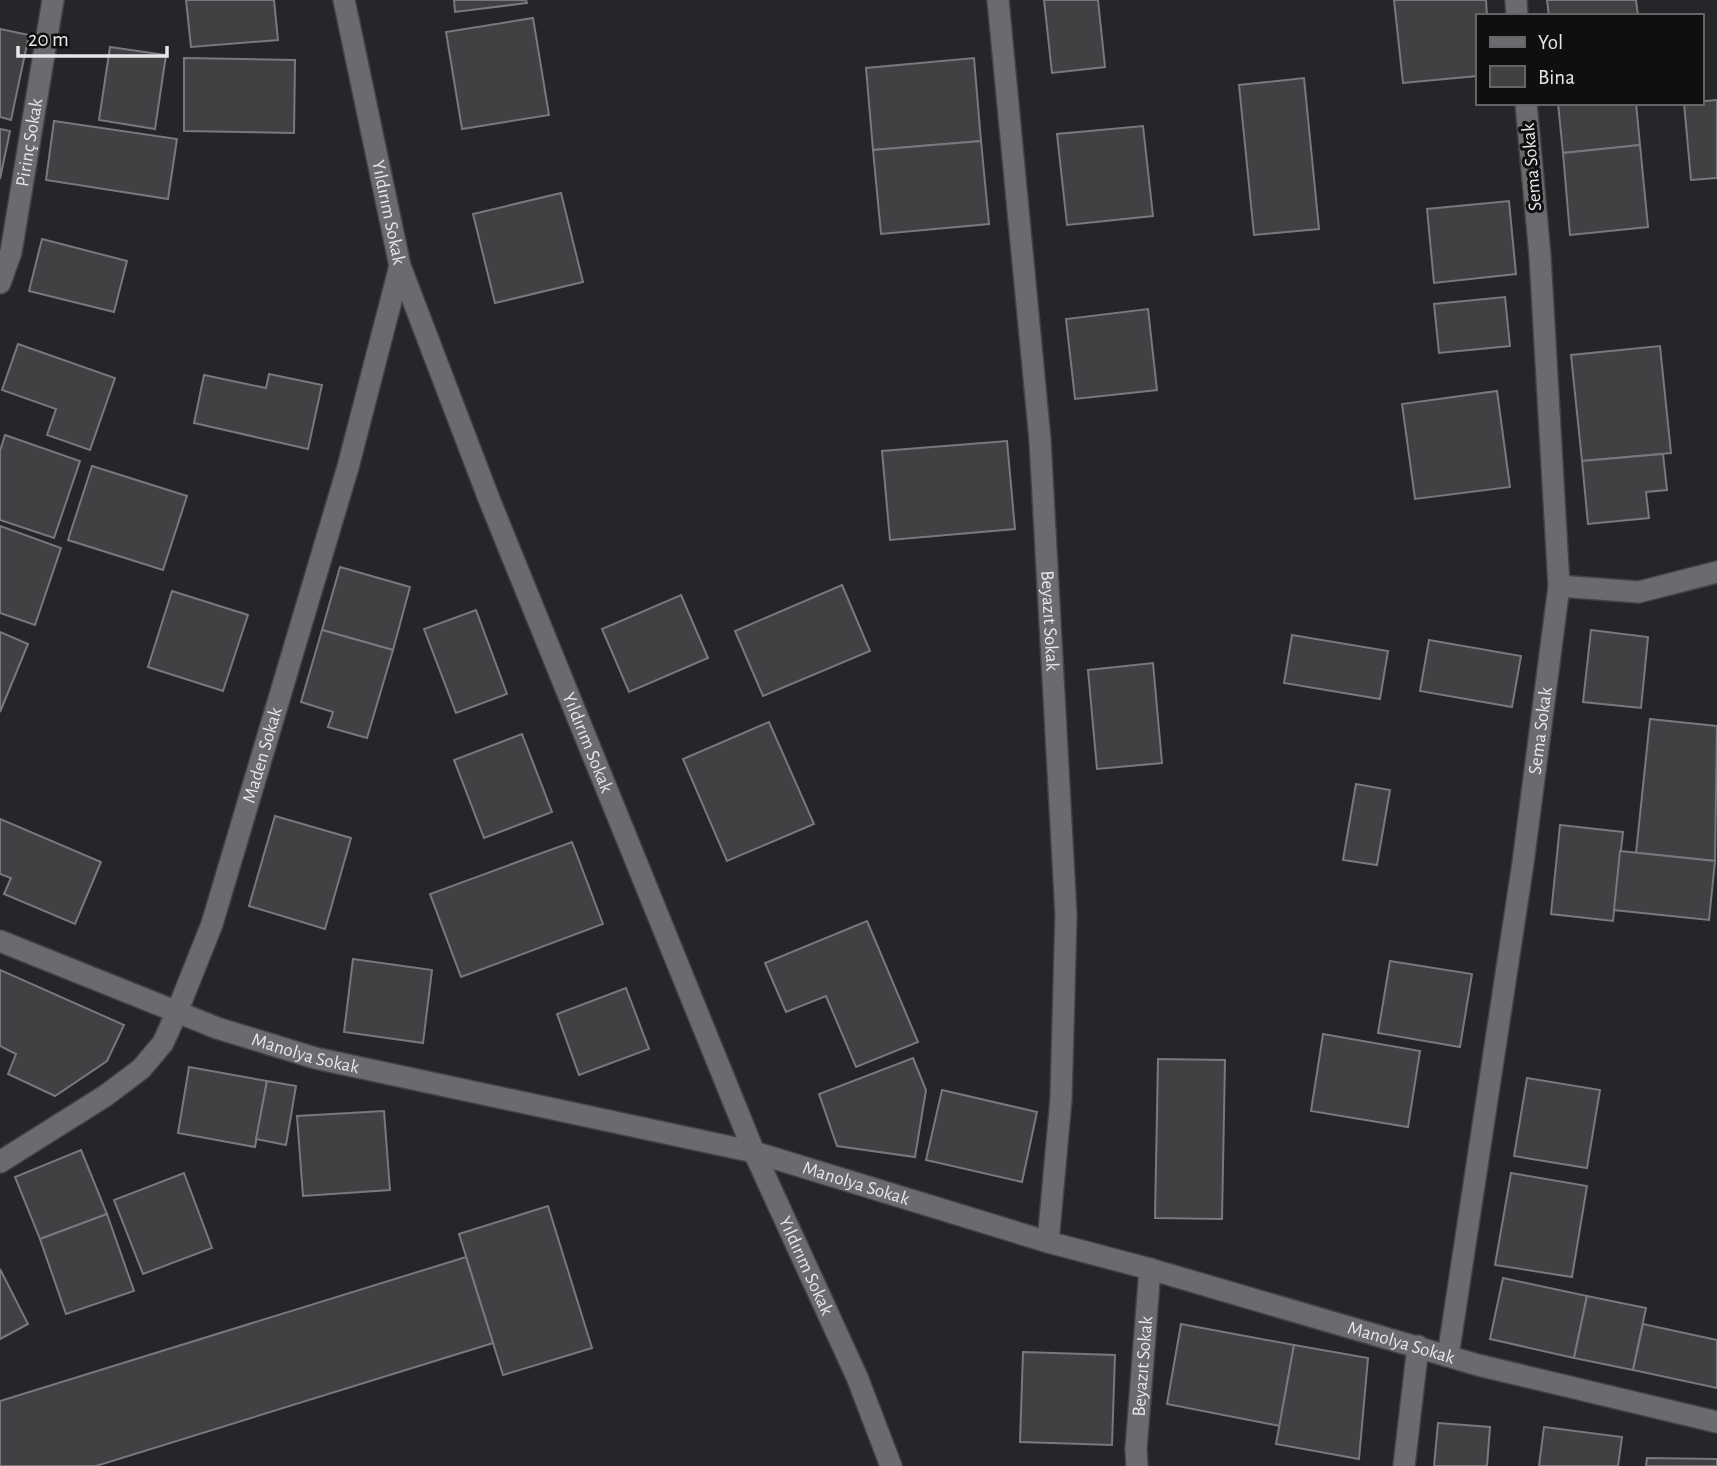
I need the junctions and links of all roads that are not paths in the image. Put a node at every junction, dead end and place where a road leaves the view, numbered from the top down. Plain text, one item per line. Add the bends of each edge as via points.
1 (53, 0) edge
2 (344, 0) edge
3 (998, 0) edge
4 (1526, 105) edge
5 (5, 251) edge
6 (400, 266) junction
7 (0, 283) edge
8 (1717, 572) edge
9 (1559, 586) junction
10 (0, 941) edge
11 (177, 1012) junction
12 (754, 1152) junction
13 (0, 1162) edge
14 (1048, 1242) junction
15 (1150, 1269) junction
16 (1418, 1346) junction
17 (1448, 1356) junction
18 (1717, 1422) edge
19 (891, 1466) edge
20 (1137, 1466) edge
21 (1404, 1466) edge

1 - 5 street, Pirinç Sokak
2 - 6 street, Yıldırım Sokak
3 - 14 street, Beyazıt Sokak via 1040,440 1066,915 1061,1099
4 - 9 street, Sema Sokak via 1540,256
5 - 7 street, Pirinç Sokak
6 - 11 street, Maden Sokak via 348,467 212,924
6 - 12 street, Yıldırım Sokak via 489,499
8 - 9 street via 1639,592
9 - 17 street, Sema Sokak via 1523,863
10 - 11 street, Manolya Sokak
11 - 12 street, Manolya Sokak via 315,1058
11 - 13 street, Maden Sokak via 163,1043 141,1069
12 - 14 street, Manolya Sokak
12 - 19 street, Yıldırım Sokak via 857,1377
14 - 15 street, Manolya Sokak
15 - 16 street, Manolya Sokak
15 - 20 street, Beyazıt Sokak
16 - 17 street, Manolya Sokak
16 - 21 street
17 - 18 street, Manolya Sokak

